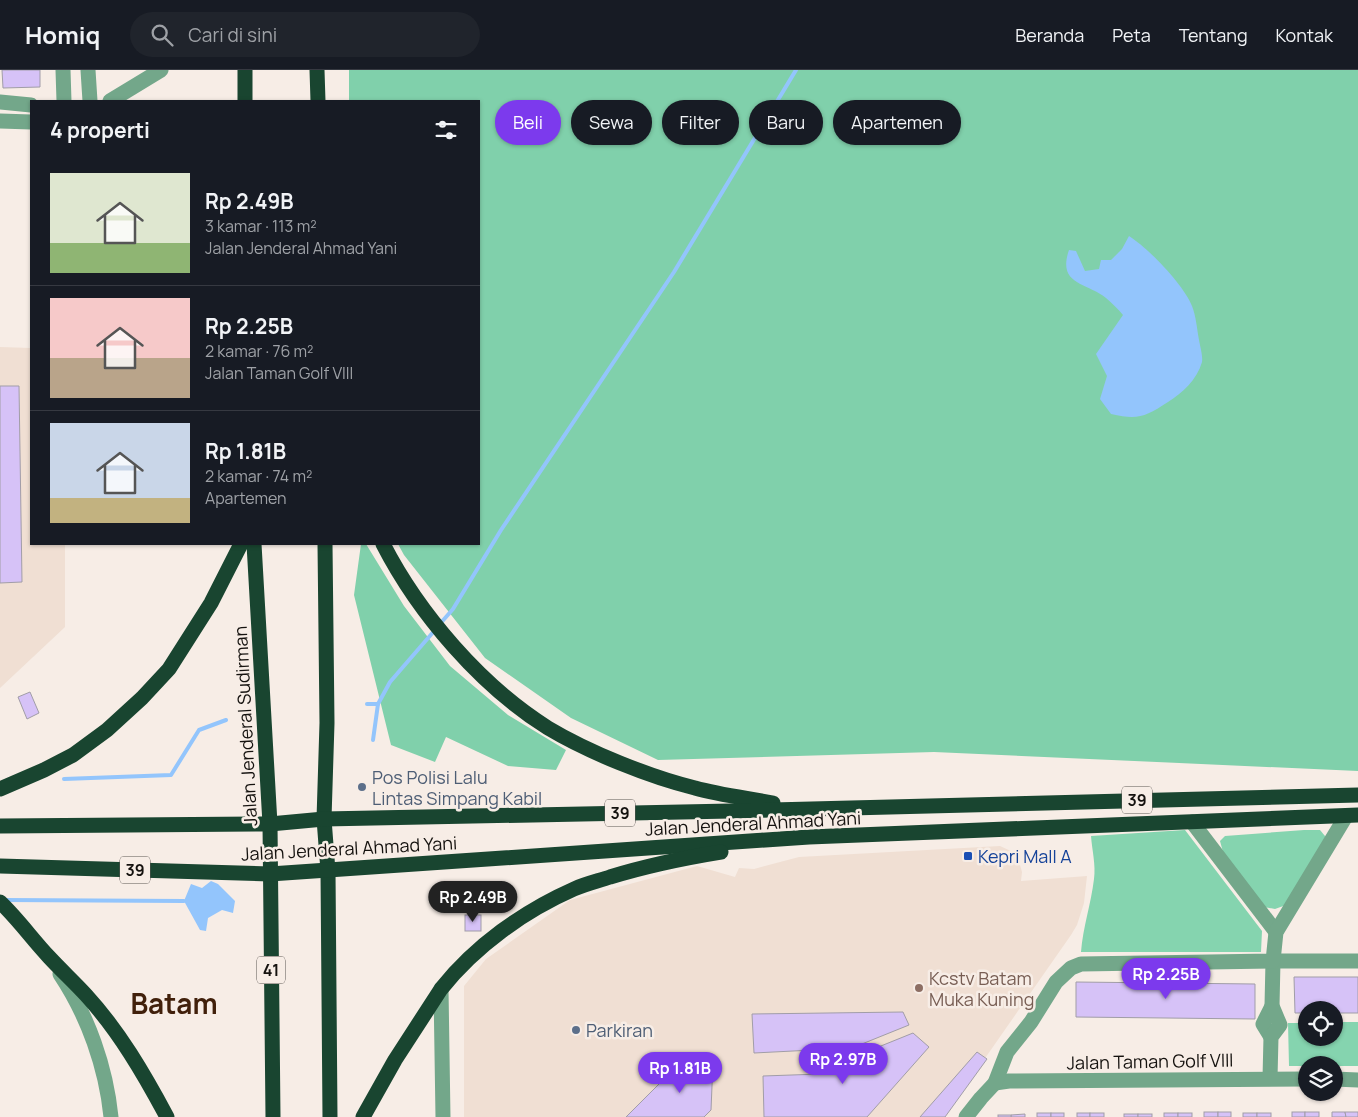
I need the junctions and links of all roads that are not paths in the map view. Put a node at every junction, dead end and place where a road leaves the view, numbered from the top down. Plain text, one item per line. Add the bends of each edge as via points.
1 (161, 70) edge
2 (245, 70) edge
3 (316, 70) edge
4 (63, 71) edge
5 (88, 71) edge
6 (64, 100) edge
7 (90, 100) edge
8 (112, 100) edge
9 (245, 100) edge
10 (318, 100) edge
11 (0, 102) edge
12 (30, 105) edge
13 (0, 121) edge
14 (30, 122) edge
15 (240, 545) edge
16 (254, 545) edge
17 (325, 545) edge
18 (384, 545) edge
19 (0, 789) edge
20 (1358, 795) edge
21 (915, 806) junction
22 (801, 809) junction
23 (1352, 816) edge
24 (324, 819) junction
25 (1192, 822) junction
26 (270, 824) junction
27 (0, 826) edge
28 (917, 834) junction
29 (809, 837) junction
30 (0, 866) edge
31 (328, 871) junction
32 (270, 874) junction
33 (5, 906) edge
34 (1276, 932) junction
35 (48, 956) junction
36 (1358, 961) edge
37 (1273, 962) junction
38 (442, 989) junction
39 (1270, 1078) junction
40 (1298, 1079) edge
41 (1343, 1079) edge
42 (1358, 1080) edge
43 (995, 1083) junction
44 (111, 1117) edge
45 (167, 1117) edge
46 (273, 1117) edge
47 (330, 1117) edge
48 (363, 1117) edge
49 (443, 1117) edge
50 (966, 1117) edge

1 - 8 street
2 - 9 highway
3 - 10 highway
4 - 5 street
4 - 6 street
5 - 7 street
11 - 12 street
13 - 14 street
15 - 19 highway via 211,603 154,686 107,730 73,755
16 - 26 highway, Jalan Jenderal Sudirman / 41
17 - 24 highway via 327,723
18 - 22 highway via 446,638 514,703 548,728 623,764 695,788
20 - 21 highway, Jalan Jenderal Ahmad Yani / 39
21 - 22 highway, Jalan Jenderal Ahmad Yani / 39
21 - 28 highway
22 - 24 highway, Jalan Jenderal Ahmad Yani / 39
23 - 25 highway, Jalan Jenderal Ahmad Yani / 39
23 - 34 street
24 - 26 highway, Jalan Jenderal Ahmad Yani / 39
24 - 31 highway
25 - 28 highway, Jalan Jenderal Ahmad Yani / 39
25 - 34 street
26 - 27 highway, Jalan Jenderal Ahmad Yani / 39
26 - 32 highway, Jalan Jenderal Sudirman / 41
28 - 29 highway, Jalan Jenderal Ahmad Yani / 39
29 - 31 highway, Jalan Jenderal Ahmad Yani / 39
29 - 38 highway via 691,857 575,888 534,910 488,941
30 - 32 highway, Jalan Jenderal Ahmad Yani / 39
31 - 32 highway, Jalan Jenderal Ahmad Yani / 39
31 - 47 highway
32 - 46 highway, Jalan Jenderal Sudirman / 41
33 - 35 highway
34 - 37 street
35 - 44 street via 80,1008 95,1046
35 - 45 highway via 111,1026 146,1078
36 - 37 street
37 - 39 street via 1272,1006 1280,1025 1271,1037
37 - 43 street via 1081,964 1071,968 1056,982 1008,1052
38 - 48 highway via 395,1060
38 - 49 street
39 - 40 street, Jalan Taman Golf VIII
39 - 43 street, Jalan Taman Golf VIII
41 - 42 street
43 - 50 street

